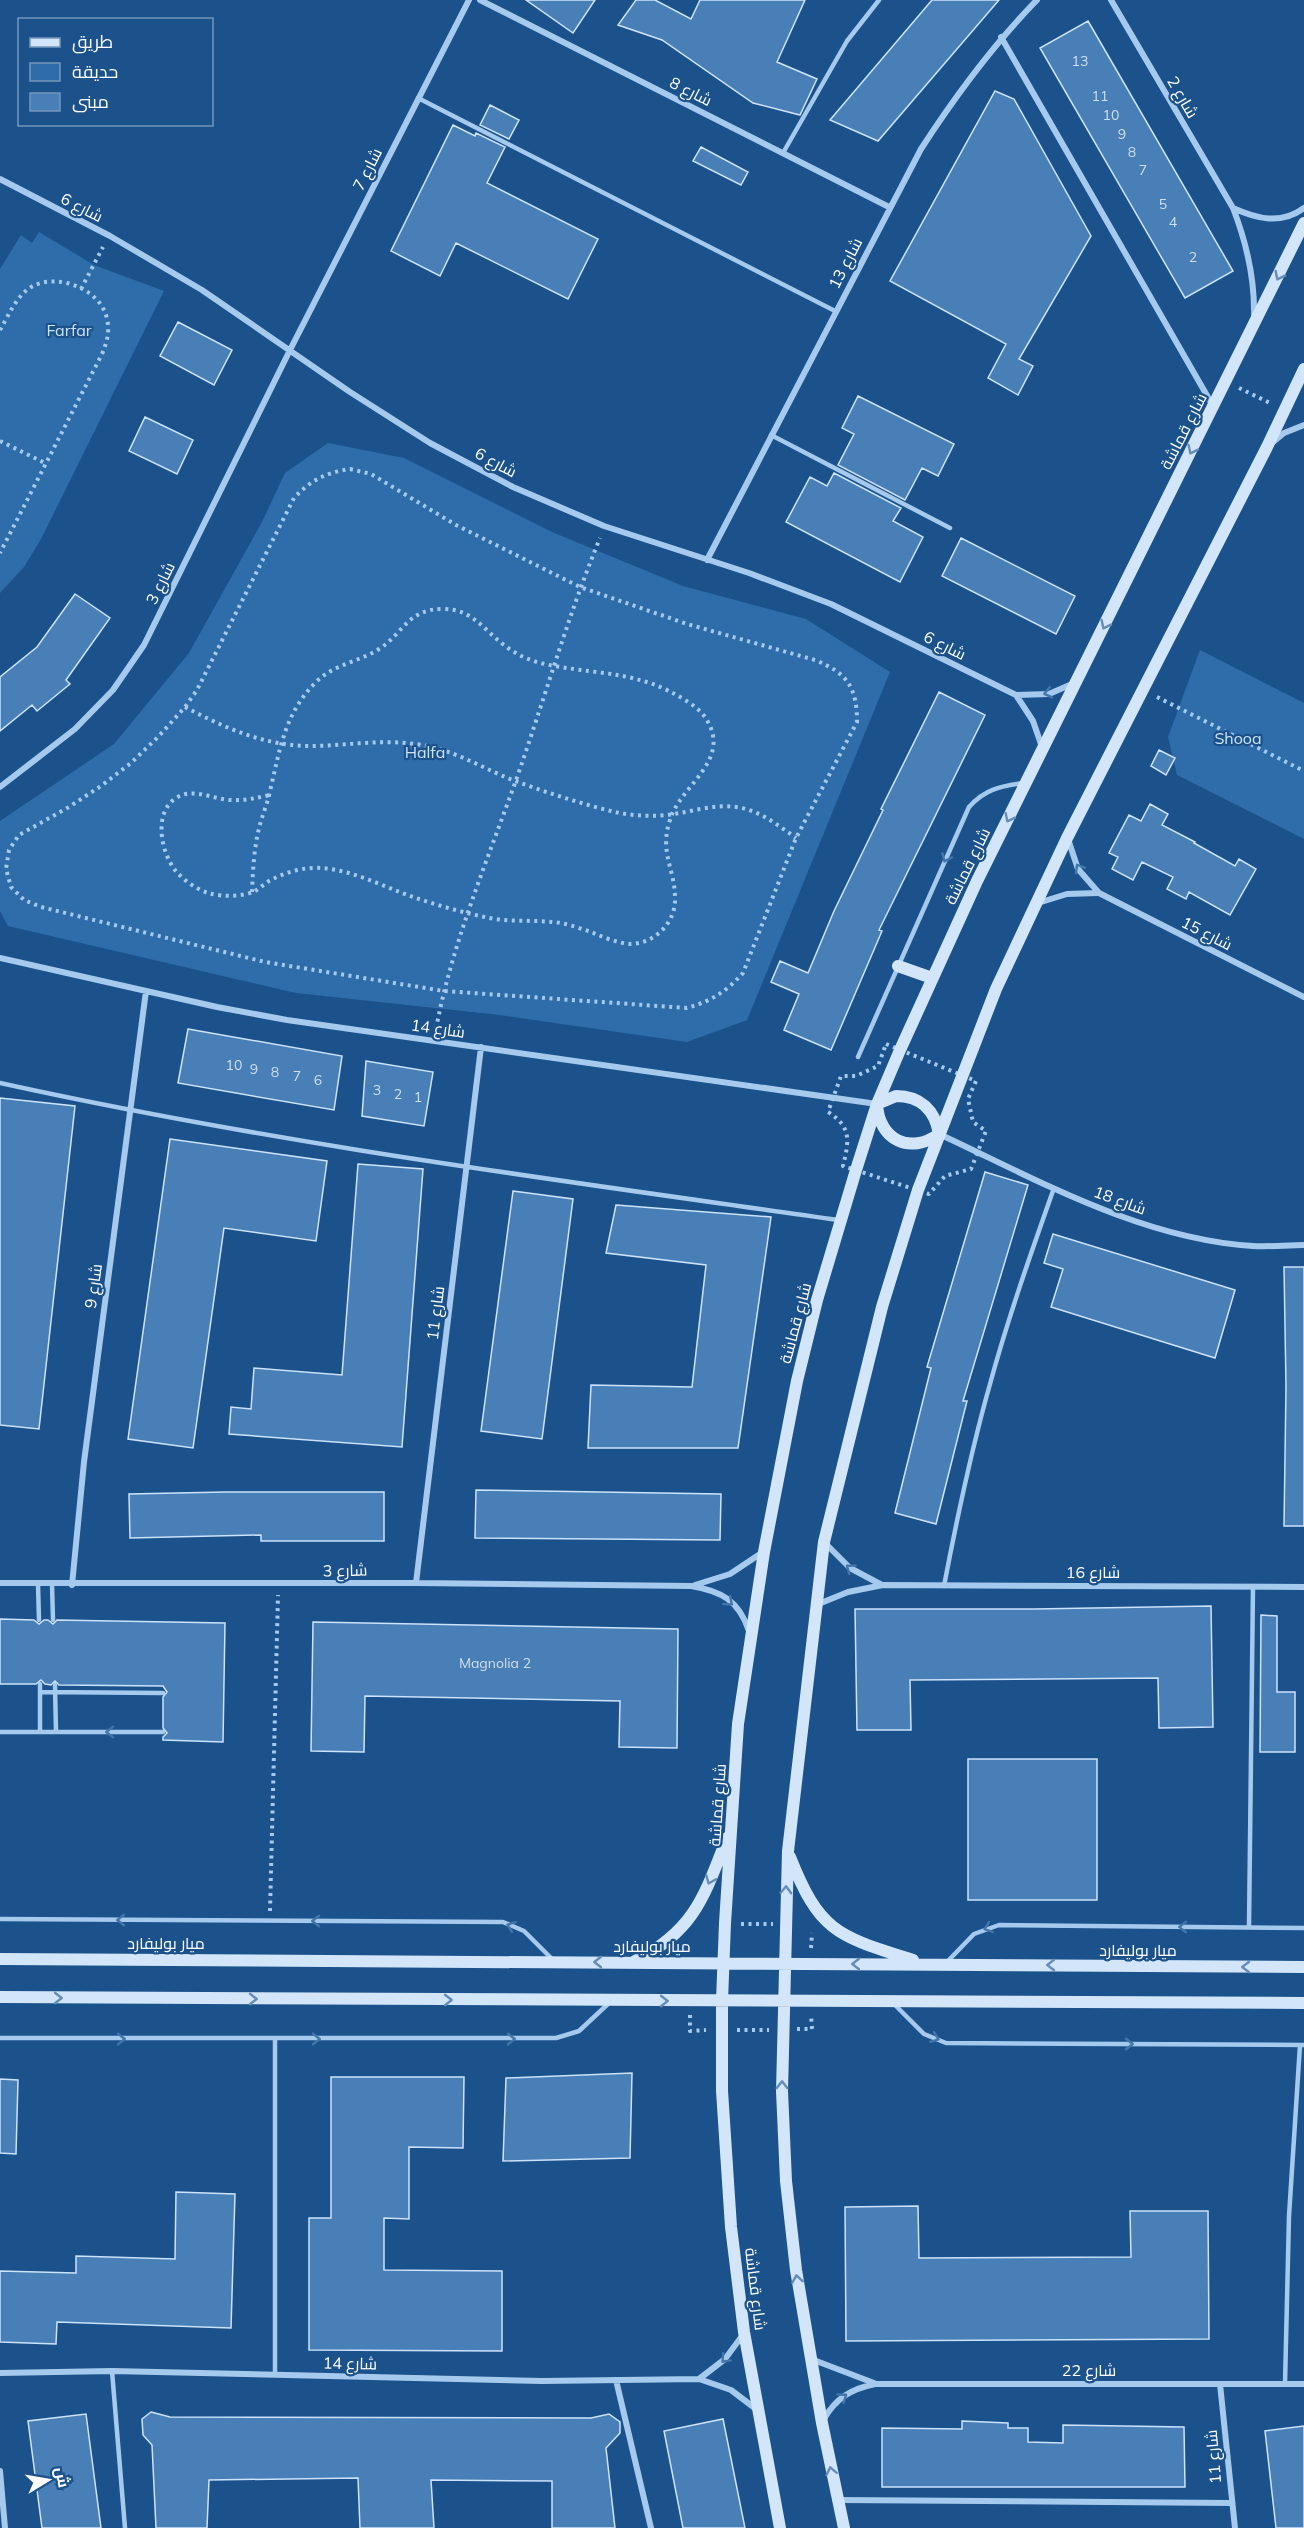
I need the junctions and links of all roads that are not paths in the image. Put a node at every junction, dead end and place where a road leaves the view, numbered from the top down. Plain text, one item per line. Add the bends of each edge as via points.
1 (469, 0) edge
2 (480, 0) edge
3 (879, 0) edge
4 (1038, 0) edge
5 (1111, 0) edge
6 (1001, 37) junction
7 (418, 98) junction
8 (783, 153) junction
9 (0, 179) edge
10 (889, 207) junction
11 (1233, 208) junction
12 (1304, 208) edge
13 (1304, 223) edge
14 (835, 311) junction
15 (1254, 327) junction
16 (290, 350) junction
17 (1304, 369) edge
18 (1214, 408) junction
19 (1304, 425) edge
20 (771, 435) junction
21 (1267, 447) junction
22 (950, 528) dead end
23 (707, 560) junction
24 (1078, 680) junction
25 (1016, 695) junction
26 (1043, 751) junction
27 (1027, 782) junction
28 (0, 787) edge
29 (1067, 838) junction
30 (1099, 893) junction
31 (1036, 904) junction
32 (0, 958) edge
33 (898, 966) junction
34 (932, 978) junction
35 (146, 991) junction
36 (1304, 997) edge
37 (481, 1047) junction
38 (858, 1057) dead end
39 (0, 1083) edge
40 (877, 1104) junction
41 (130, 1112) junction
42 (939, 1134) junction
43 (466, 1167) junction
44 (1054, 1188) junction
45 (841, 1220) junction
46 (1304, 1245) edge
47 (824, 1542) junction
48 (764, 1552) junction
49 (0, 1583) edge
50 (416, 1583) junction
51 (38, 1584) junction
52 (52, 1584) junction
53 (72, 1585) junction
54 (883, 1585) junction
55 (691, 1586) junction
56 (944, 1586) junction
57 (1253, 1587) junction
58 (1304, 1587) edge
59 (815, 1606) junction
60 (39, 1620) dead end
61 (53, 1620) dead end
62 (751, 1637) junction
63 (40, 1684) dead end
64 (55, 1685) dead end
65 (40, 1692) junction
66 (55, 1692) junction
67 (163, 1693) dead end
68 (0, 1732) edge
69 (40, 1732) junction
70 (57, 1732) junction
71 (163, 1732) dead end
72 (732, 1826) junction
73 (788, 1851) junction
74 (0, 1919) edge
75 (1249, 1927) junction
76 (1304, 1928) edge
77 (0, 1959) edge
78 (555, 1962) junction
79 (632, 1963) junction
80 (723, 1963) junction
81 (784, 1964) junction
82 (926, 1965) junction
83 (944, 1965) junction
84 (1304, 1967) edge
85 (0, 1997) edge
86 (612, 2000) junction
87 (722, 2001) junction
88 (783, 2001) junction
89 (891, 2001) junction
90 (1304, 2003) edge
91 (0, 2038) edge
92 (275, 2039) junction
93 (1302, 2045) edge
94 (744, 2332) junction
95 (810, 2359) junction
96 (112, 2371) junction
97 (0, 2373) edge
98 (275, 2375) junction
99 (699, 2379) junction
100 (616, 2380) junction
101 (875, 2384) junction
102 (1220, 2384) junction
103 (1285, 2384) junction
104 (1304, 2384) edge
105 (757, 2409) junction
106 (822, 2423) junction
107 (0, 2471) edge
108 (837, 2500) junction
109 (1231, 2503) junction
110 (5, 2528) edge
111 (124, 2528) edge
112 (651, 2528) edge
113 (780, 2528) edge
114 (844, 2528) edge
115 (1235, 2528) edge

1 - 7 street, شارع 7
2 - 8 street, شارع 8
3 - 8 lane via 847,41
4 - 6 street, شارع 13
5 - 11 street, شارع 2
6 - 10 street, شارع 13 via 956,94
6 - 18 street
7 - 14 lane
7 - 16 street, شارع 7
8 - 10 street, شارع 8
9 - 16 street, شارع 6 via 110,236 202,290
10 - 14 street, شارع 13
11 - 12 street via 1253,218 1276,220
11 - 15 street, شارع 2 via 1252,266
13 -> 15 street, شارع قماشة
14 - 20 street, شارع 13
15 - 18 street, شارع قماشة
16 - 23 street, شارع 6 via 430,443 513,487 604,526
16 - 28 street, شارع 3 via 144,645 113,690 75,729
17 - 21 street
18 -> 24 street, شارع قماشة
19 - 21 street via 1284,433
20 - 22 lane
20 - 23 street, شارع 13
21 - 29 street
23 - 25 street, شارع 6 via 831,604
24 -> 25 street, شارع 6 via 1049,694
24 - 26 street, شارع قماشة
25 - 26 street, شارع 6 via 1034,721
26 - 27 street, شارع قماشة
27 -> 33 lane via 992,788 969,807
27 -> 34 street, شارع قماشة
30 -> 29 street, شارع 15 via 1078,869
29 - 31 street
30 - 31 street, شارع 15 via 1067,894
30 - 36 street, شارع 15
31 - 42 street via 996,989
32 - 35 street, شارع 14
33 - 34 street
33 - 38 lane
34 - 40 street, شارع قماشة
35 - 37 street, شارع 14 via 287,1020
35 - 41 street, شارع 9
37 - 40 street, شارع 14
37 - 43 street, شارع 11
39 - 41 lane
40 - 42 street via 896,1096 917,1100 933,1113
40 - 42 street via 880,1123 902,1142 922,1143
40 - 45 street, شارع قماشة
41 - 43 lane
41 - 53 street, شارع 9 via 84,1462
42 - 44 street, شارع 18
42 - 47 street via 882,1307
43 - 45 lane
43 - 50 street, شارع 11
44 - 46 street, شارع 18 via 1138,1221 1200,1238 1253,1246
44 - 56 lane via 990,1384 964,1484
45 - 48 street, شارع قماشة via 797,1382
54 -> 47 street, شارع 16 via 850,1568
47 - 59 street
48 - 55 street, شارع 3 via 730,1574
48 - 62 street, شارع قماشة
49 - 51 street, شارع 3
50 - 53 street, شارع 3
50 - 55 street, شارع 3
51 - 52 street, شارع 3
51 - 60 lane
52 - 53 street, شارع 3
52 - 61 lane
54 - 56 street, شارع 16
54 - 59 street, شارع 16 via 848,1592
55 -> 62 street, شارع 3 via 712,1590 731,1600 744,1617
56 - 57 street, شارع 16
57 - 58 street, شارع 16
57 - 75 lane
59 - 73 street
62 - 72 street, شارع قماشة via 738,1724
63 - 65 lane
64 - 66 lane
65 - 66 lane
65 - 69 lane
66 - 67 lane
66 - 70 lane
68 - 69 lane
69 - 70 lane
71 -> 70 lane
72 -> 79 street via 695,1912 678,1933
72 - 80 street, شارع قماشة
81 -> 73 street
73 - 82 street via 814,1910 829,1925 846,1937
78 -> 74 lane via 524,1931 503,1922
75 - 76 lane
75 -> 83 lane via 999,1925 974,1934
77 - 78 street, ميار بوليفارد
79 -> 78 street, ميار بوليفارد
79 - 80 street, ميار بوليفارد
80 - 81 street, ميار بوليفارد
80 - 87 street, شارع قماشة
82 -> 81 street, ميار بوليفارد
81 - 88 street
82 - 83 street, ميار بوليفارد
84 -> 83 street, ميار بوليفارد
85 -> 86 street
86 -> 87 street
92 -> 86 lane via 556,2038 579,2031
87 - 88 street
87 - 94 street, شارع قماشة via 722,2091 731,2227
88 - 89 street
95 -> 88 street via 786,2181
89 - 90 street
89 -> 93 lane via 924,2034 946,2043
91 -> 92 lane
92 - 98 lane
93 - 103 lane via 1288,2216
94 -> 99 street via 725,2359
94 - 105 street, شارع قماشة
95 - 101 street, شارع 22
95 - 106 street
96 - 97 street, شارع 14
96 - 98 street, شارع 14
96 - 111 lane
98 - 100 street, شارع 14
99 - 100 street, شارع 14
99 - 105 street, شارع 14 via 731,2390
100 - 112 street
101 - 102 street, شارع 22
106 -> 101 street, شارع 22 via 842,2396
102 - 103 street, شارع 22
102 - 109 street, شارع 11
103 - 104 street, شارع 22
105 - 113 street, شارع قماشة
108 -> 106 street
107 - 110 street
108 - 109 street
108 - 114 street
109 - 115 street, شارع 11

